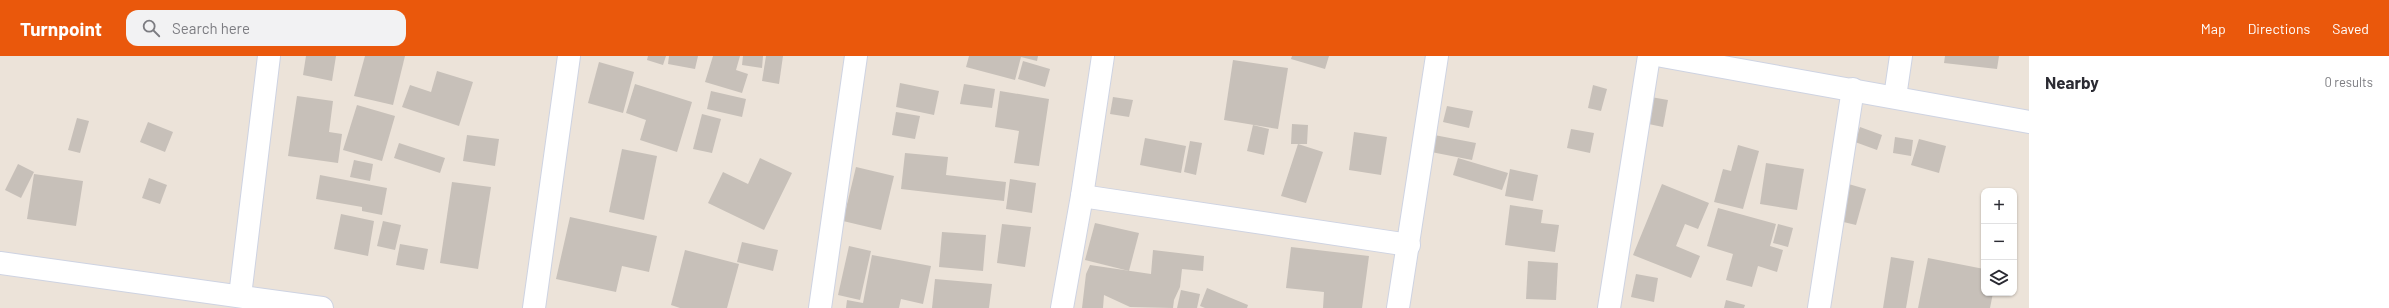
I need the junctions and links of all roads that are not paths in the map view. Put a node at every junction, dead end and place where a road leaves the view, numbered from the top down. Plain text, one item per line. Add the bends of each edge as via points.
1 (269, 56) edge
2 (569, 56) edge
3 (856, 56) edge
4 (1102, 56) edge
5 (1437, 56) edge
6 (1649, 56) edge
7 (1662, 56) edge
8 (1901, 56) edge
9 (1716, 60) edge
10 (1853, 89) junction
11 (1895, 97) junction
12 (2029, 122) edge
13 (1082, 196) junction
14 (1409, 245) junction
15 (0, 263) edge
16 (240, 296) junction
17 (322, 308) edge
18 (534, 308) edge
19 (820, 308) edge
20 (1062, 308) edge
21 (1398, 308) edge
22 (1609, 308) edge
23 (1819, 308) edge

1 - 16 street
2 - 18 street
3 - 19 street
4 - 13 street
5 - 14 street
6 - 22 street
7 - 9 street
8 - 11 street
9 - 10 street
10 - 11 street
10 - 23 street
11 - 12 street
13 - 14 street
13 - 20 street
14 - 21 street
15 - 16 street
16 - 17 street

